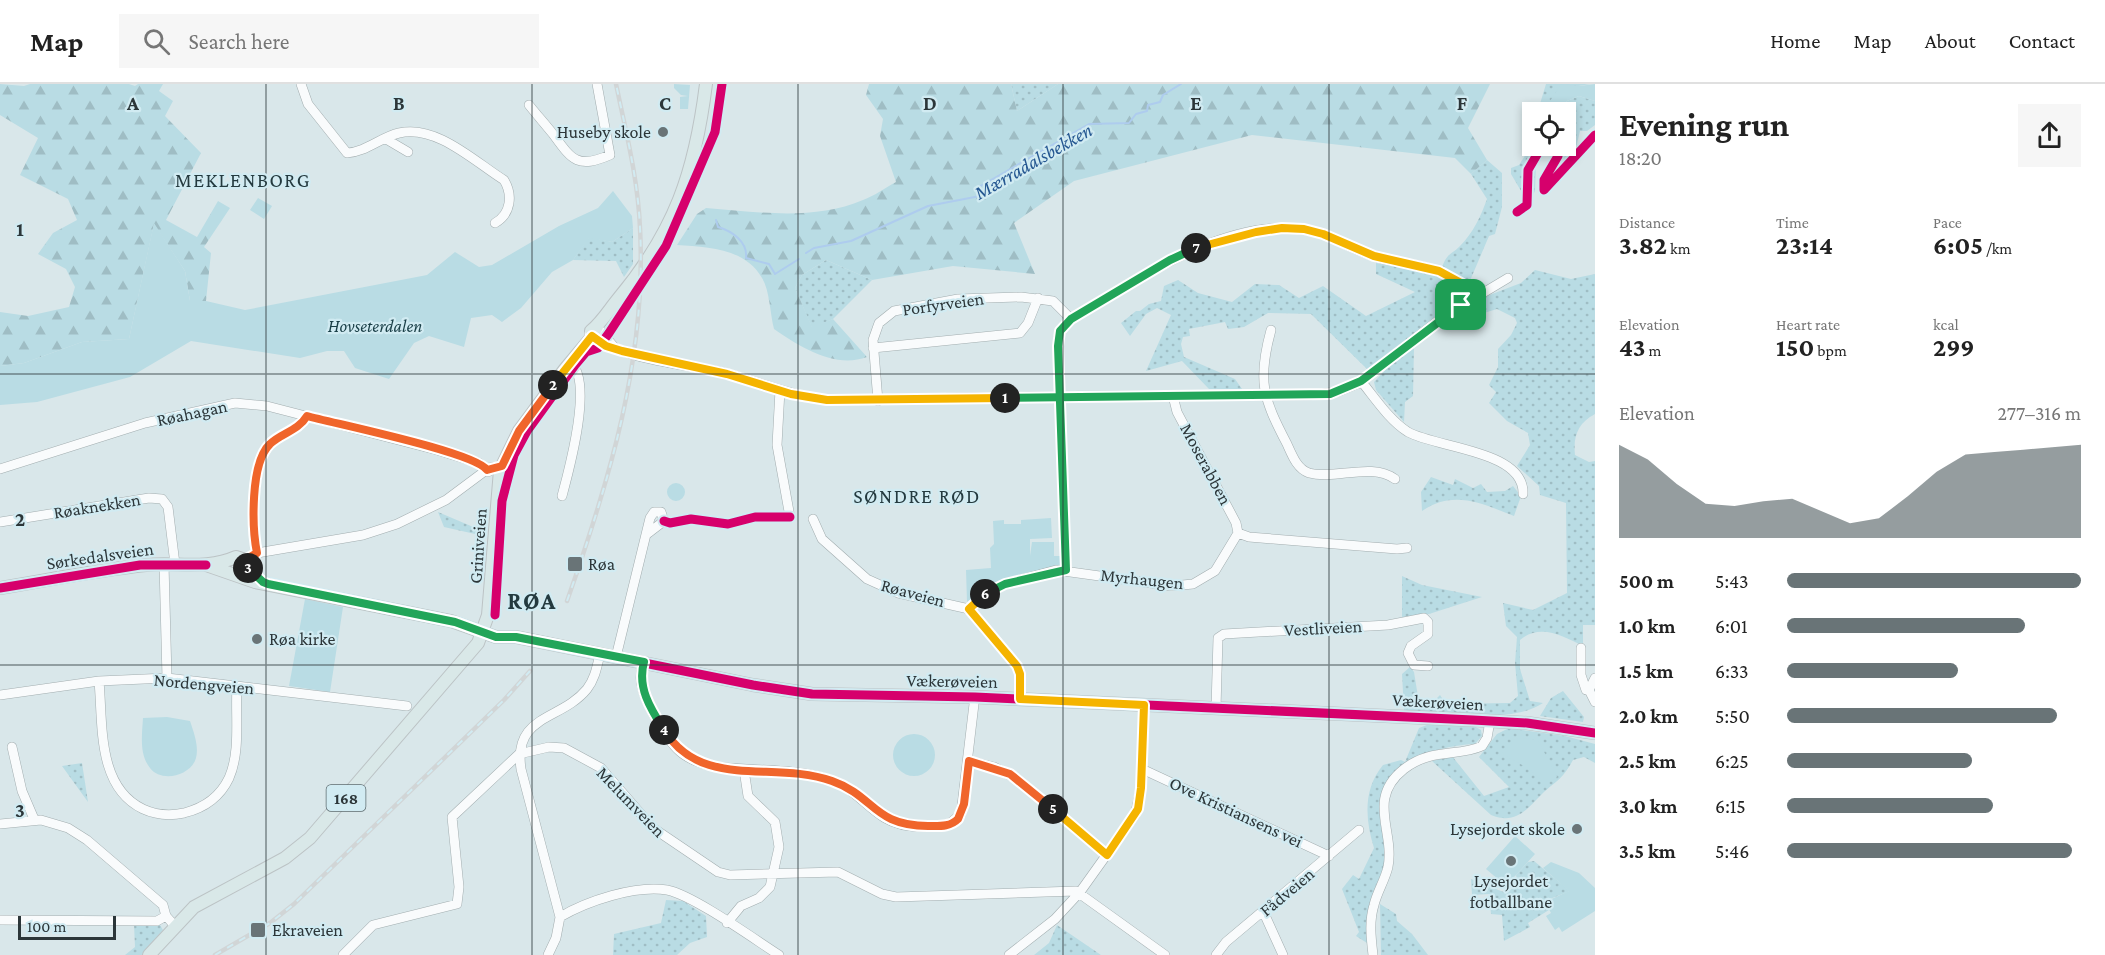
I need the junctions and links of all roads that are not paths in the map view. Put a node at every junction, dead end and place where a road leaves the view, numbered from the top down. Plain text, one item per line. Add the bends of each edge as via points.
1 (302, 84) edge
2 (597, 84) edge
3 (698, 84) edge
4 (706, 84) edge
5 (529, 105) dead end
6 (386, 139) junction
7 (408, 152) dead end
8 (689, 168) junction
9 (495, 223) dead end
10 (1508, 278) dead end
11 (1038, 298) junction
12 (1472, 298) junction
13 (1071, 319) junction
14 (1271, 330) dead end
15 (592, 332) junction
16 (873, 348) junction
17 (572, 359) junction
18 (1361, 381) junction
19 (780, 390) junction
20 (1060, 396) junction
21 (1173, 396) junction
22 (1264, 396) junction
23 (878, 401) junction
24 (307, 416) junction
25 (0, 469) edge
26 (497, 469) junction
27 (1395, 479) dead end
28 (1523, 494) dead end
29 (562, 496) dead end
30 (813, 519) dead end
31 (0, 522) edge
32 (1238, 533) junction
33 (1407, 548) dead end
34 (257, 553) junction
35 (170, 564) junction
36 (238, 567) junction
37 (1066, 570) junction
38 (0, 588) edge
39 (969, 609) junction
40 (485, 629) junction
41 (1581, 648) dead end
42 (600, 654) junction
43 (616, 657) junction
44 (644, 662) junction
45 (1428, 666) dead end
46 (167, 678) junction
47 (1595, 678) edge
48 (99, 681) junction
49 (237, 686) junction
50 (1586, 690) dead end
51 (0, 695) edge
52 (1020, 699) junction
53 (1595, 702) edge
54 (974, 704) dead end
55 (1144, 705) junction
56 (407, 706) dead end
57 (1216, 708) junction
58 (1490, 721) junction
59 (1595, 733) edge
60 (12, 747) dead end
61 (519, 754) junction
62 (969, 761) junction
63 (1142, 769) junction
64 (744, 770) junction
65 (34, 819) junction
66 (0, 824) edge
67 (1359, 830) dead end
68 (1107, 855) junction
69 (1329, 856) junction
70 (774, 873) junction
71 (1080, 892) junction
72 (1263, 911) junction
73 (560, 917) junction
74 (0, 920) edge
75 (170, 920) junction
76 (728, 923) junction
77 (148, 955) edge
78 (343, 955) edge
79 (548, 955) edge
80 (779, 955) edge
81 (1009, 955) edge
82 (1165, 955) edge
83 (1216, 955) edge
84 (1283, 955) edge
85 (1373, 955) edge

1 - 6 street via 305,99 343,152 353,153
2 - 5 street via 610,155 585,162 573,159
3 - 8 main road, Sørkedalsveien / 168
4 - 8 main road, Sørkedalsveien / 168
6 - 7 street
6 - 9 street via 399,132 435,136 504,180 510,190 509,204 502,219
8 - 15 main road, Sørkedalsveien / 168 via 667,230
10 - 12 street
11 - 13 street, Porfyrveien via 1057,303
11 - 16 street, Porfyrveien via 1020,333
11 - 16 street, Porfyrveien via 958,299 902,308 879,323
12 - 13 street via 1461,283 1439,271 1374,256 1311,231 1282,228 1227,238 1185,253
12 - 18 street
13 - 20 street via 1058,339
14 - 22 street via 1263,359
15 - 17 main road, Sørkedalsveien / 168
15 - 19 street via 615,348
16 - 23 street, Porfyrveien
17 - 26 main road, Sørkedalsveien / 168 via 519,431
17 - 29 street via 581,400
18 - 22 street via 1324,395
18 - 28 street via 1407,430 1501,462 1520,478
19 - 23 street via 827,400
19 - 43 street via 777,445 790,518 755,516 731,524 691,519 663,521 647,534
20 - 21 street
20 - 23 street
20 - 37 street
21 - 22 street
21 - 32 street, Moserabben
22 - 27 street via 1303,470 1381,472
24 - 25 street, Røahagan via 267,406 225,404 125,429
24 - 26 street, Røahagan
24 - 34 street via 298,427 268,446 261,458 256,478
26 - 34 street, Sørkedalsveien via 447,500 397,524 363,535
26 - 40 main road, Griniveien / 168
30 - 39 street, Røaveien via 822,540 867,579 898,593
31 - 35 street, Røaknekken via 162,499 168,507
32 - 33 street via 1259,538
32 - 37 street, Myrhaugen via 1213,574 1185,586
34 - 36 street, Sørkedalsveien
35 - 36 main road, Sørkedalsveien
35 - 38 main road, Sørkedalsveien
35 - 46 street
36 - 40 main road, Vækerøveien via 263,582
37 - 39 street, Myrhaugen via 1005,584
39 - 52 street, Røaveien via 1017,666
40 - 42 main road, Vækerøveien
40 - 75 main road, Griniveien / 168 via 461,666 310,838 276,863
41 - 50 street via 1581,675
42 - 43 main road, Vækerøveien
42 - 61 street via 588,687 570,704 536,722
43 - 44 main road, Vækerøveien
44 - 52 main road, Vækerøveien via 806,693
44 - 64 street via 640,680 646,697 676,747 705,765
45 - 57 street, Vestliveien via 1414,664 1408,653 1413,644 1428,634 1429,624 1424,618 1388,625 1224,634 1218,638
46 - 48 street, Nordengveien
46 - 49 street, Nordengveien
47 - 53 street via 1589,687
48 - 49 street via 112,779 136,805 164,814 179,814 202,806 219,794 228,779 234,761
48 - 51 street, Nordengveien
49 - 56 street, Nordengveien
52 - 55 main road, Vækerøveien
54 - 62 street
55 - 57 main road, Vækerøveien
55 - 63 street
57 - 58 main road, Vækerøveien
58 - 59 main road, Vækerøveien
58 - 85 street via 1482,746 1420,759 1404,769 1389,787 1383,814 1388,868 1371,921
60 - 65 street via 22,791
61 - 70 street, Melumveien via 554,747 571,750 607,774 653,828 706,866 730,875
61 - 73 street
61 - 78 street via 452,817 459,887 456,904 373,925
62 - 64 street via 961,814 944,826 892,822 832,781
62 - 68 street via 994,767 1017,779
63 - 68 street via 1138,809
63 - 69 street, Ove Kristiansens vei
64 - 70 street via 748,796 777,828 779,847
65 - 66 street
65 - 75 street via 62,825 81,835 163,905
67 - 69 street, Fådveien
68 - 71 street
69 - 72 street, Fådveien
70 - 71 street, Melumveien via 838,872 896,897
70 - 76 street via 765,893 741,906
71 - 81 street via 1055,919
71 - 82 street
72 - 83 street, Fådveien
72 - 84 street
73 - 76 street via 594,901 653,890 690,899
73 - 79 street
74 - 75 street
75 - 77 main road, Griniveien / 168
76 - 80 street

